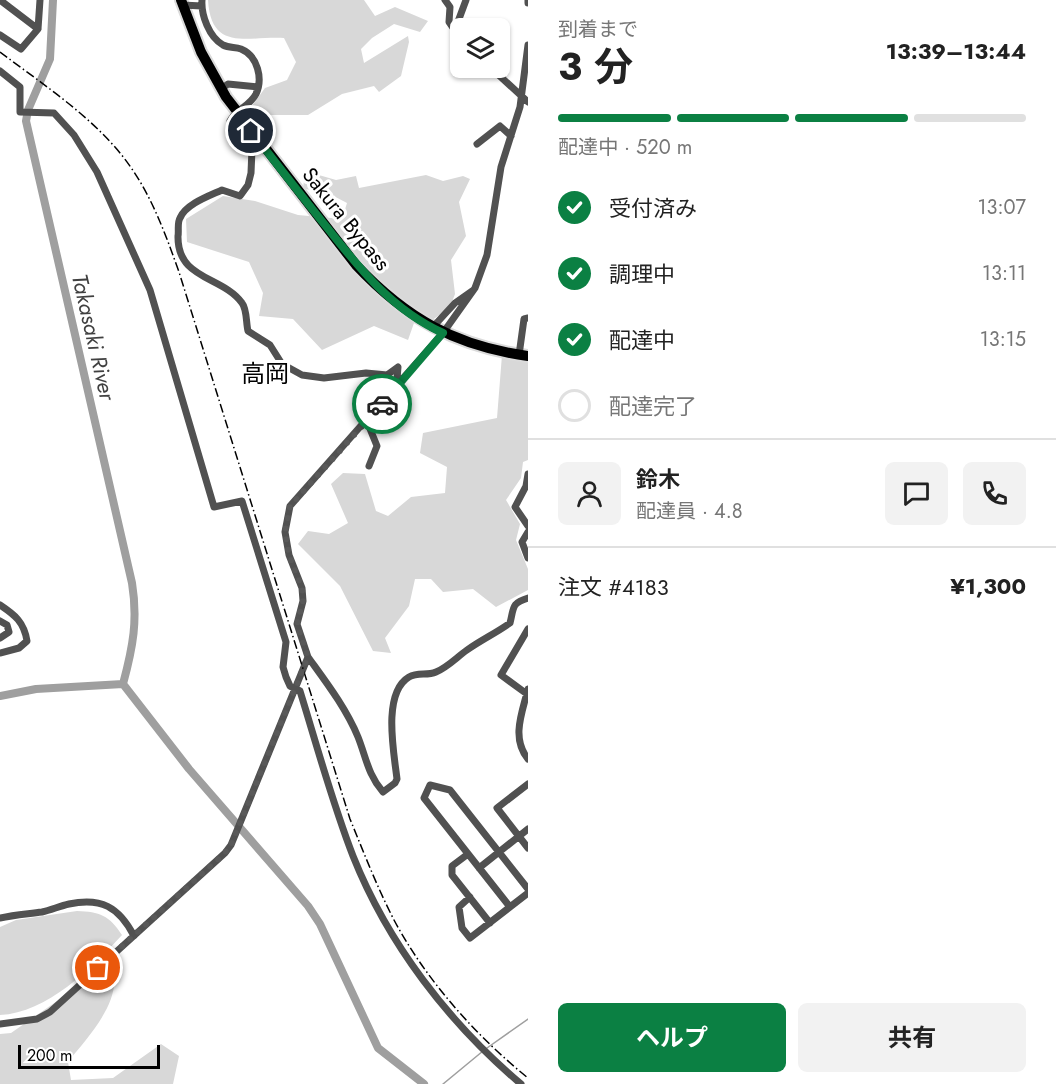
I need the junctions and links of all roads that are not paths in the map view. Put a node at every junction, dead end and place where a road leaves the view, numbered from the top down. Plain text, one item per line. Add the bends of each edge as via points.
1 (0, 0) edge
2 (40, 0) edge
3 (445, 0) edge
4 (466, 0) edge
5 (182, 2) edge
6 (202, 3) edge
7 (459, 18) edge
8 (450, 23) edge
9 (38, 29) junction
10 (0, 35) edge
11 (528, 45) edge
12 (0, 71) edge
13 (502, 78) edge
14 (258, 87) junction
15 (221, 89) junction
16 (525, 100) edge
17 (237, 113) junction
18 (511, 136) junction
19 (477, 144) dead end
20 (475, 288) junction
21 (528, 318) edge
22 (432, 328) junction
23 (443, 333) junction
24 (524, 356) edge
25 (389, 396) junction
26 (366, 419) junction
27 (369, 466) dead end
28 (528, 474) edge
29 (527, 487) edge
30 (528, 525) edge
31 (528, 532) edge
32 (528, 558) edge
33 (528, 598) edge
34 (0, 605) edge
35 (0, 621) edge
36 (528, 629) edge
37 (0, 638) edge
38 (0, 653) edge
39 (308, 657) junction
40 (296, 688) junction
41 (527, 692) edge
42 (528, 759) edge
43 (528, 784) edge
44 (528, 829) edge
45 (519, 836) junction
46 (528, 848) edge
47 (499, 852) junction
48 (468, 854) junction
49 (479, 868) junction
50 (528, 891) edge
51 (470, 897) junction
52 (510, 907) junction
53 (0, 918) edge
54 (490, 923) junction
55 (134, 936) junction
56 (0, 1024) edge
57 (521, 1084) edge

1 - 9 street
2 - 9 street
3 - 8 street via 450,7
4 - 7 street
5 - 6 street
5 - 15 highway, Sakura Bypass via 201,52
6 - 14 street via 204,21 221,44 243,50 254,61
9 - 10 street via 21,49
11 - 16 street
12 - 40 street via 20,87 20,112 54,113 89,157 147,283 214,507 243,501 286,642 286,677 290,686
13 - 16 street
14 - 15 street via 228,84
14 - 17 street
15 - 17 highway, Sakura Bypass
16 - 18 street
17 - 22 highway, Sakura Bypass via 356,265 398,306
17 - 25 street via 230,121 252,149 248,185 240,196 222,190 185,210 179,219 178,243 186,264 243,304 249,331 270,345 291,371 324,378 360,373 387,375 398,367
18 - 19 street via 500,126
18 - 20 street via 497,185 487,255
20 - 22 street
20 - 23 street
21 - 24 street via 524,319
22 - 23 highway, Sakura Bypass
23 - 24 highway, Sakura Bypass
23 - 25 street
25 - 26 street
26 - 27 street via 377,446
26 - 39 street via 290,506 286,516 289,555 302,588 297,624
28 - 29 street
29 - 30 street via 515,507
31 - 32 street via 522,543
33 - 39 street via 515,603 510,623 494,635 436,672 416,674 401,685 392,712 397,778 383,792 372,778 358,738 332,690
34 - 38 street via 20,620 27,641 19,648
35 - 37 street via 9,632
36 - 41 street via 501,675
39 - 40 street
40 - 55 street via 231,845
40 - 57 street via 351,850 388,927 441,1004 485,1053
41 - 42 street via 518,735
43 - 45 street via 497,808
44 - 45 street
45 - 46 street
45 - 47 street
47 - 48 street via 450,790 430,785 424,798
47 - 49 street
47 - 50 street
48 - 49 street
48 - 51 street via 452,867 452,875
49 - 52 street
50 - 52 street
51 - 54 street
51 - 54 street via 459,907 462,928 470,938
52 - 54 street
53 - 55 street via 92,902 121,915
55 - 56 street via 44,1016

